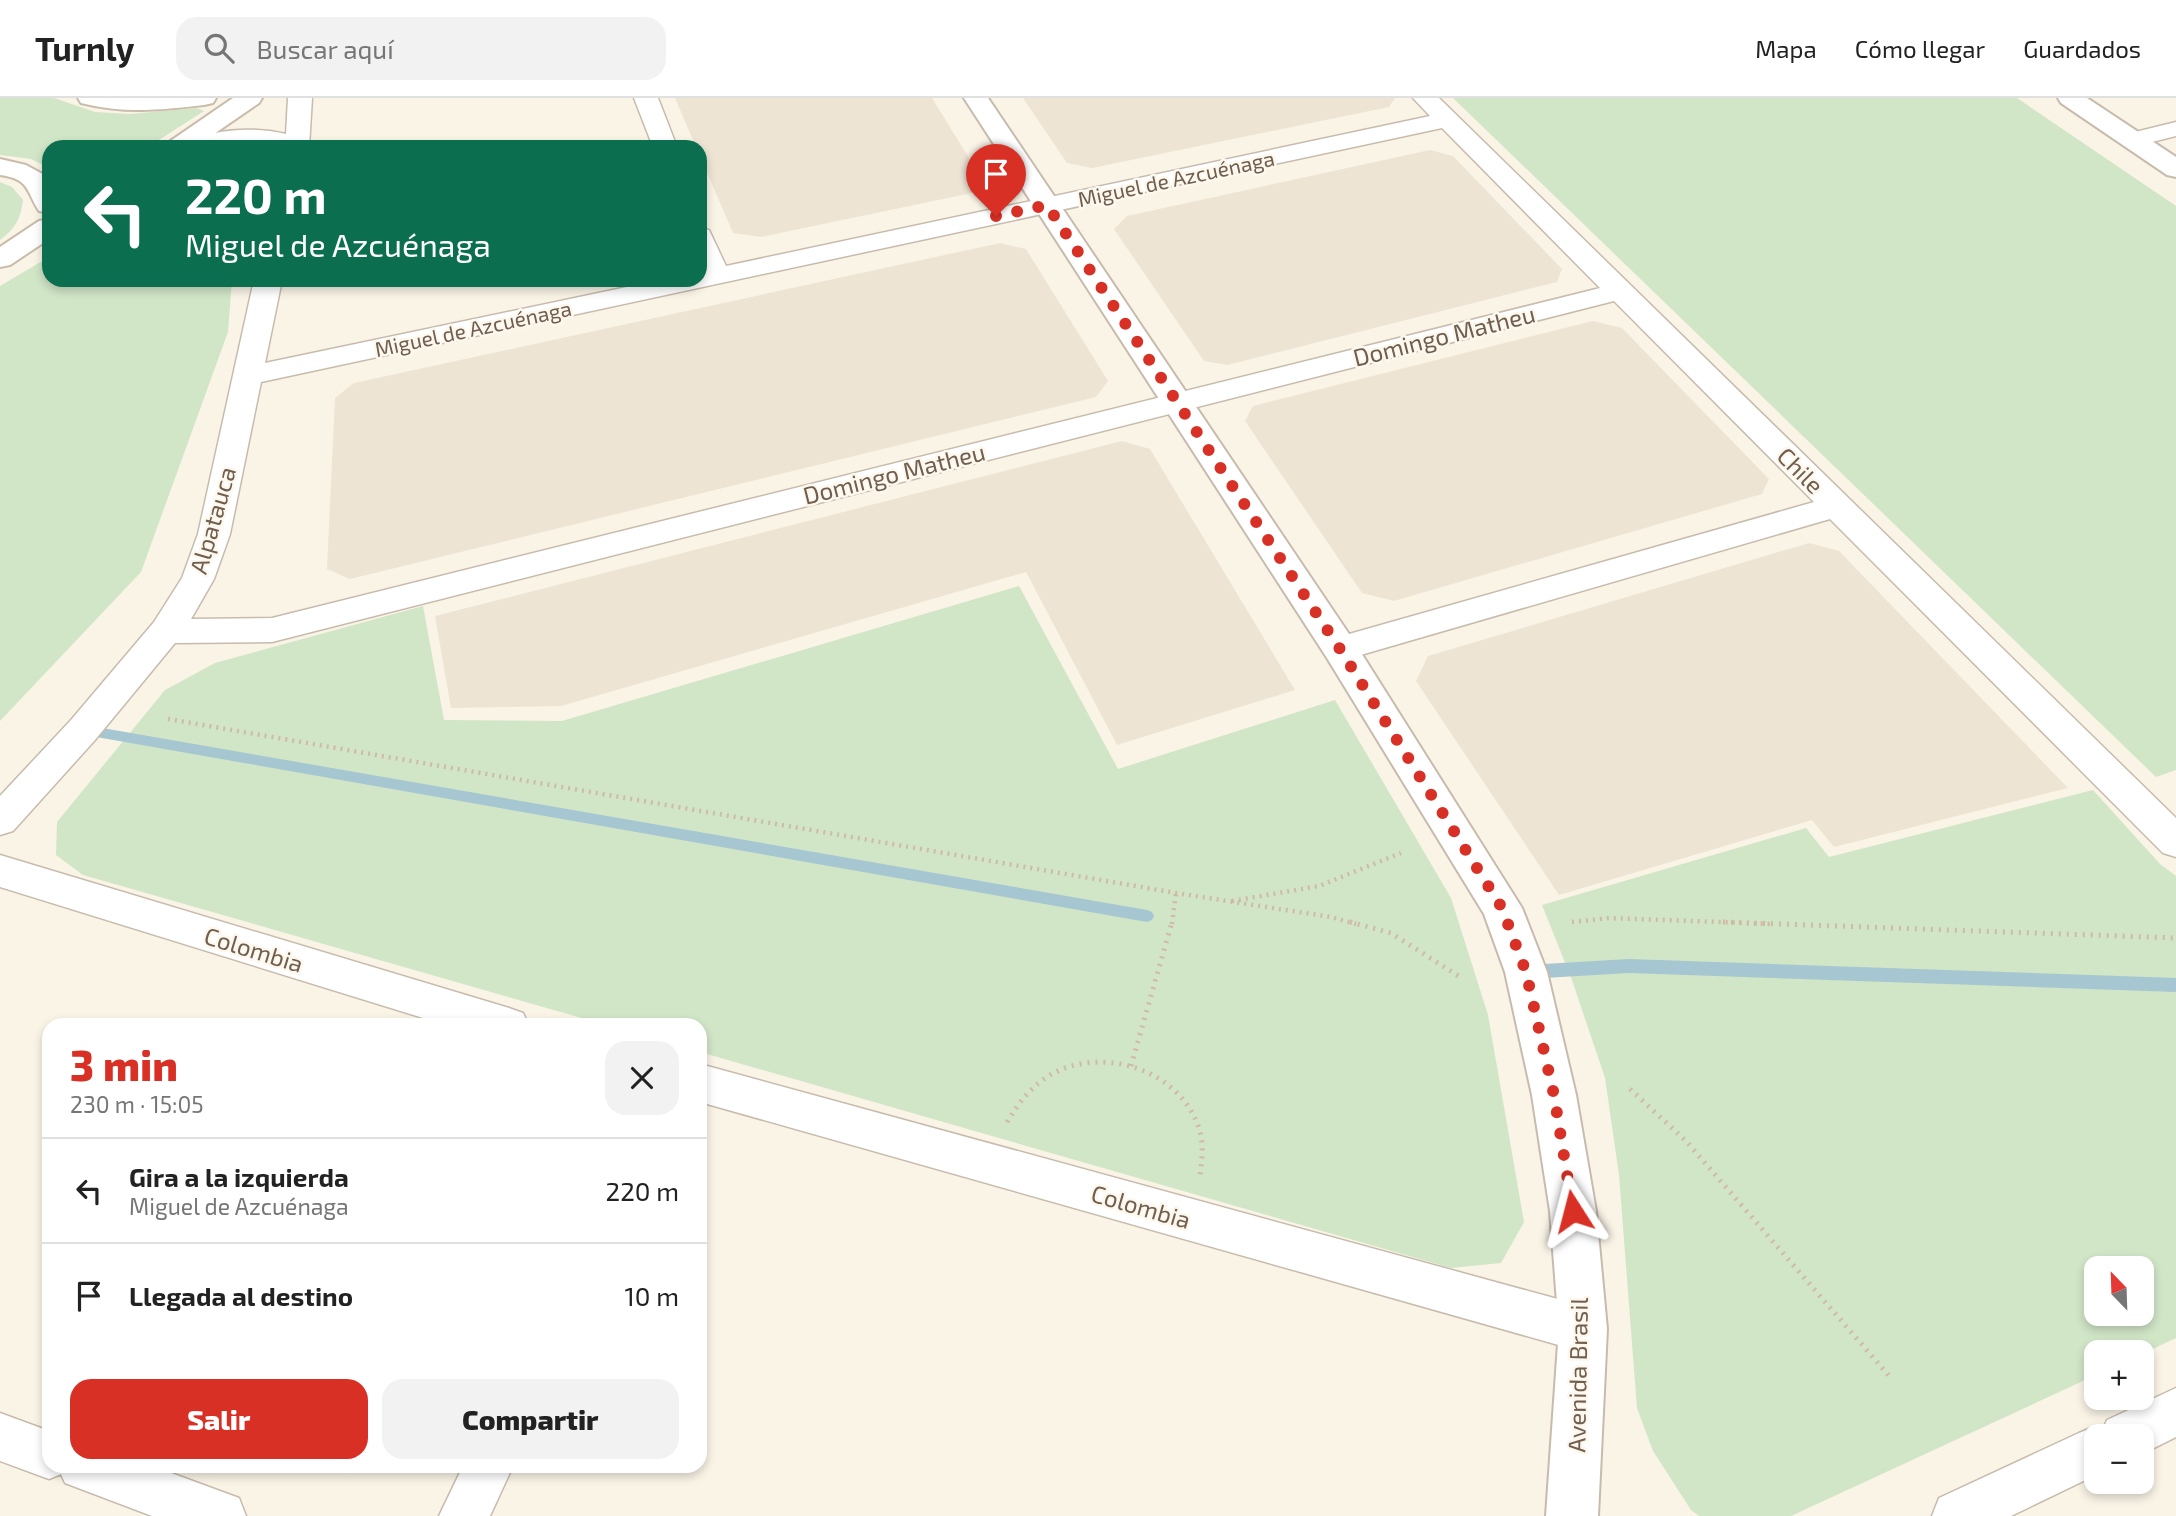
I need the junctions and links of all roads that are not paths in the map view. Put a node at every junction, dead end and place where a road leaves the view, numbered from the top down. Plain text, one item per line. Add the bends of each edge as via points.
1 (90, 98) edge
2 (204, 98) edge
3 (250, 98) edge
4 (300, 98) edge
5 (646, 98) edge
6 (976, 98) edge
7 (1425, 98) edge
8 (2070, 98) edge
9 (1447, 120) junction
10 (2176, 129) edge
11 (187, 140) edge
12 (211, 140) edge
13 (282, 140) edge
14 (297, 140) edge
15 (662, 140) edge
16 (2132, 140) junction
17 (0, 167) edge
18 (2176, 169) edge
19 (42, 186) edge
20 (1047, 205) junction
21 (42, 227) edge
22 (0, 259) edge
23 (707, 279) edge
24 (266, 287) edge
25 (667, 287) edge
26 (1620, 291) junction
27 (247, 376) junction
28 (1177, 402) junction
29 (1838, 506) junction
30 (166, 631) junction
31 (1340, 649) junction
32 (0, 820) edge
33 (2176, 842) edge
34 (0, 872) edge
35 (483, 1018) edge
36 (707, 1085) edge
37 (1583, 1329) junction
38 (2176, 1412) edge
39 (2151, 1424) edge
40 (0, 1437) edge
41 (42, 1452) edge
42 (2084, 1456) edge
43 (101, 1473) edge
44 (486, 1473) edge
45 (221, 1516) edge
46 (464, 1516) edge
47 (1572, 1516) edge
48 (1957, 1516) edge

1 - 2 street via 140,105
3 - 11 street
4 - 14 street
5 - 15 street
6 - 20 street, Avenida Brasil
7 - 9 street, Chile
8 - 16 street
9 - 20 street, Miguel de Azcuénaga
9 - 26 street, Chile
10 - 16 street
12 - 13 street via 248,134
16 - 18 street
17 - 19 street via 32,177
20 - 23 street, Miguel de Azcuénaga
20 - 28 street, Avenida Brasil
21 - 22 street
24 - 27 street, Alpatauca
25 - 27 street, Miguel de Azcuénaga
26 - 28 street, Domingo Matheu
26 - 29 street, Chile
27 - 30 street, Alpatauca via 214,534 198,579
28 - 30 street, Domingo Matheu via 272,630
28 - 31 street, Avenida Brasil
29 - 31 street
29 - 33 street, Chile
30 - 32 street, Alpatauca
31 - 37 street, Avenida Brasil via 1502,908 1526,972 1554,1095 1573,1211
34 - 35 street, Colombia
36 - 37 street, Colombia
37 - 47 street, Avenida Brasil
38 - 39 street
40 - 41 street
42 - 48 street
43 - 45 street
44 - 46 street

